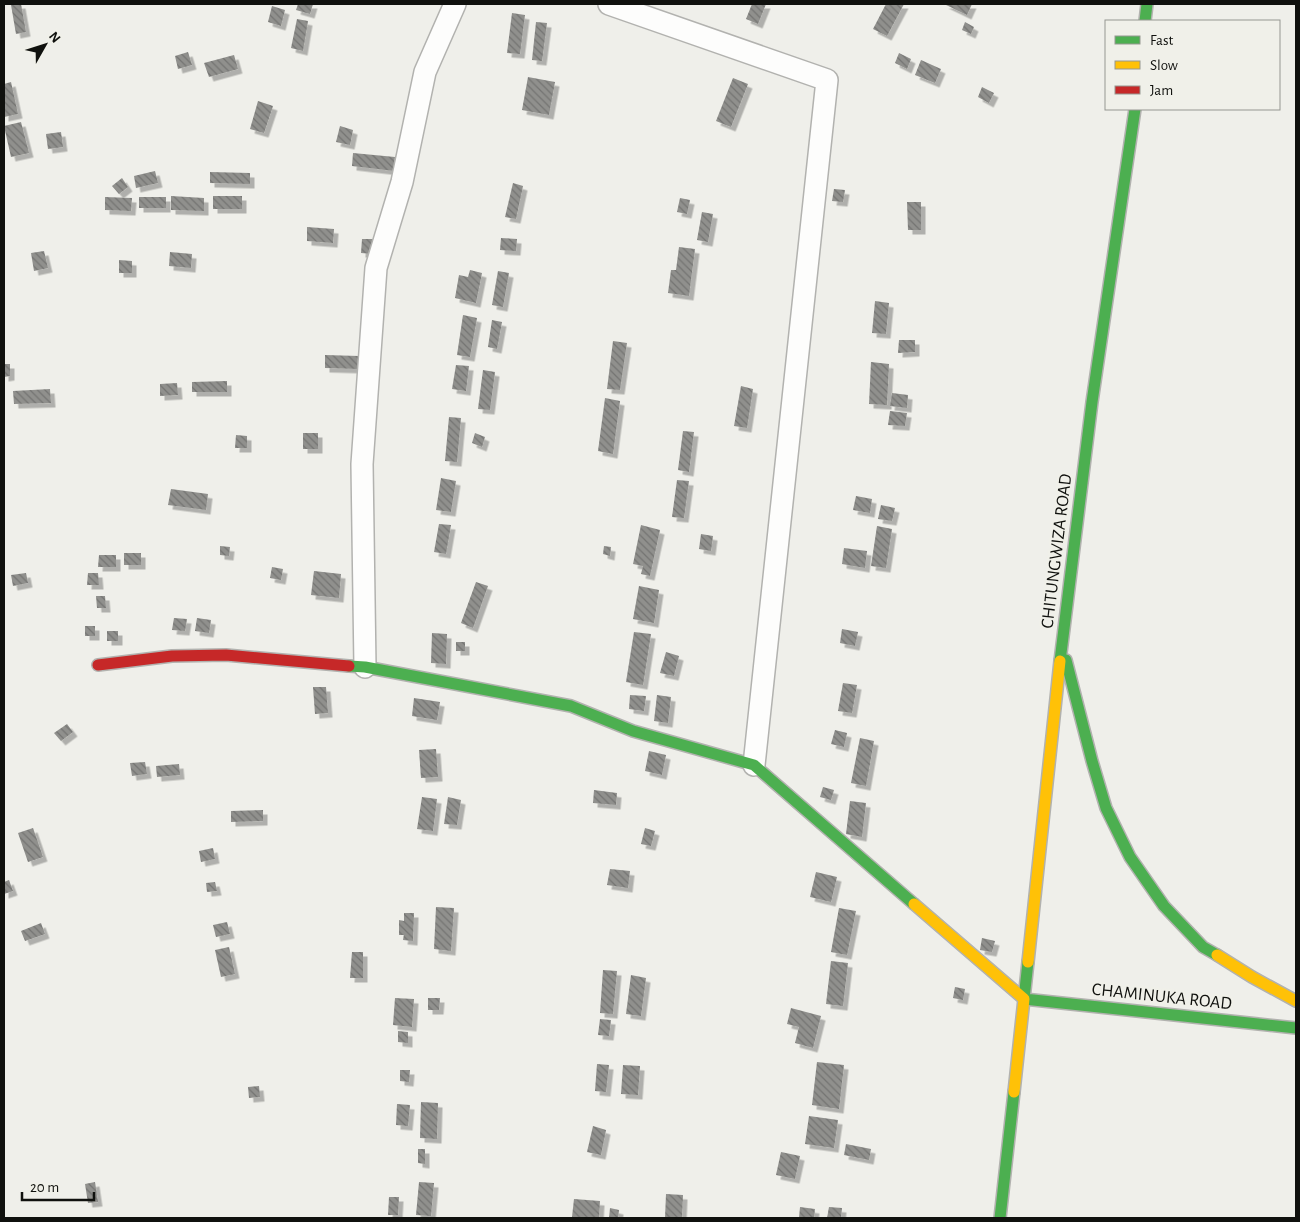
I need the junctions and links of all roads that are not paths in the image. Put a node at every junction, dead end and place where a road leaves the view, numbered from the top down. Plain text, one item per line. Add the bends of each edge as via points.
1 (455, 4) edge
2 (609, 4) edge
3 (1147, 4) edge
4 (1145, 20) edge
5 (1135, 110) edge
6 (1062, 644) junction
7 (98, 665) dead end
8 (365, 667) junction
9 (754, 765) junction
10 (1024, 999) junction
11 (1296, 1001) edge
12 (1296, 1028) edge
13 (1000, 1218) edge

1 - 8 street via 425,72 402,182 376,268 362,464
2 - 9 street via 827,80
3 - 4 main road
5 - 6 main road, CHITUNGWIZA ROAD via 1092,402
6 - 10 main road, CHITUNGWIZA ROAD
6 - 11 main road via 1106,808 1130,857 1164,906 1203,947
7 - 8 main road via 172,656 226,655
8 - 9 main road via 571,706 633,731
9 - 10 main road
10 - 12 main road, CHAMINUKA ROAD
10 - 13 main road, CHITUNGWIZA ROAD

